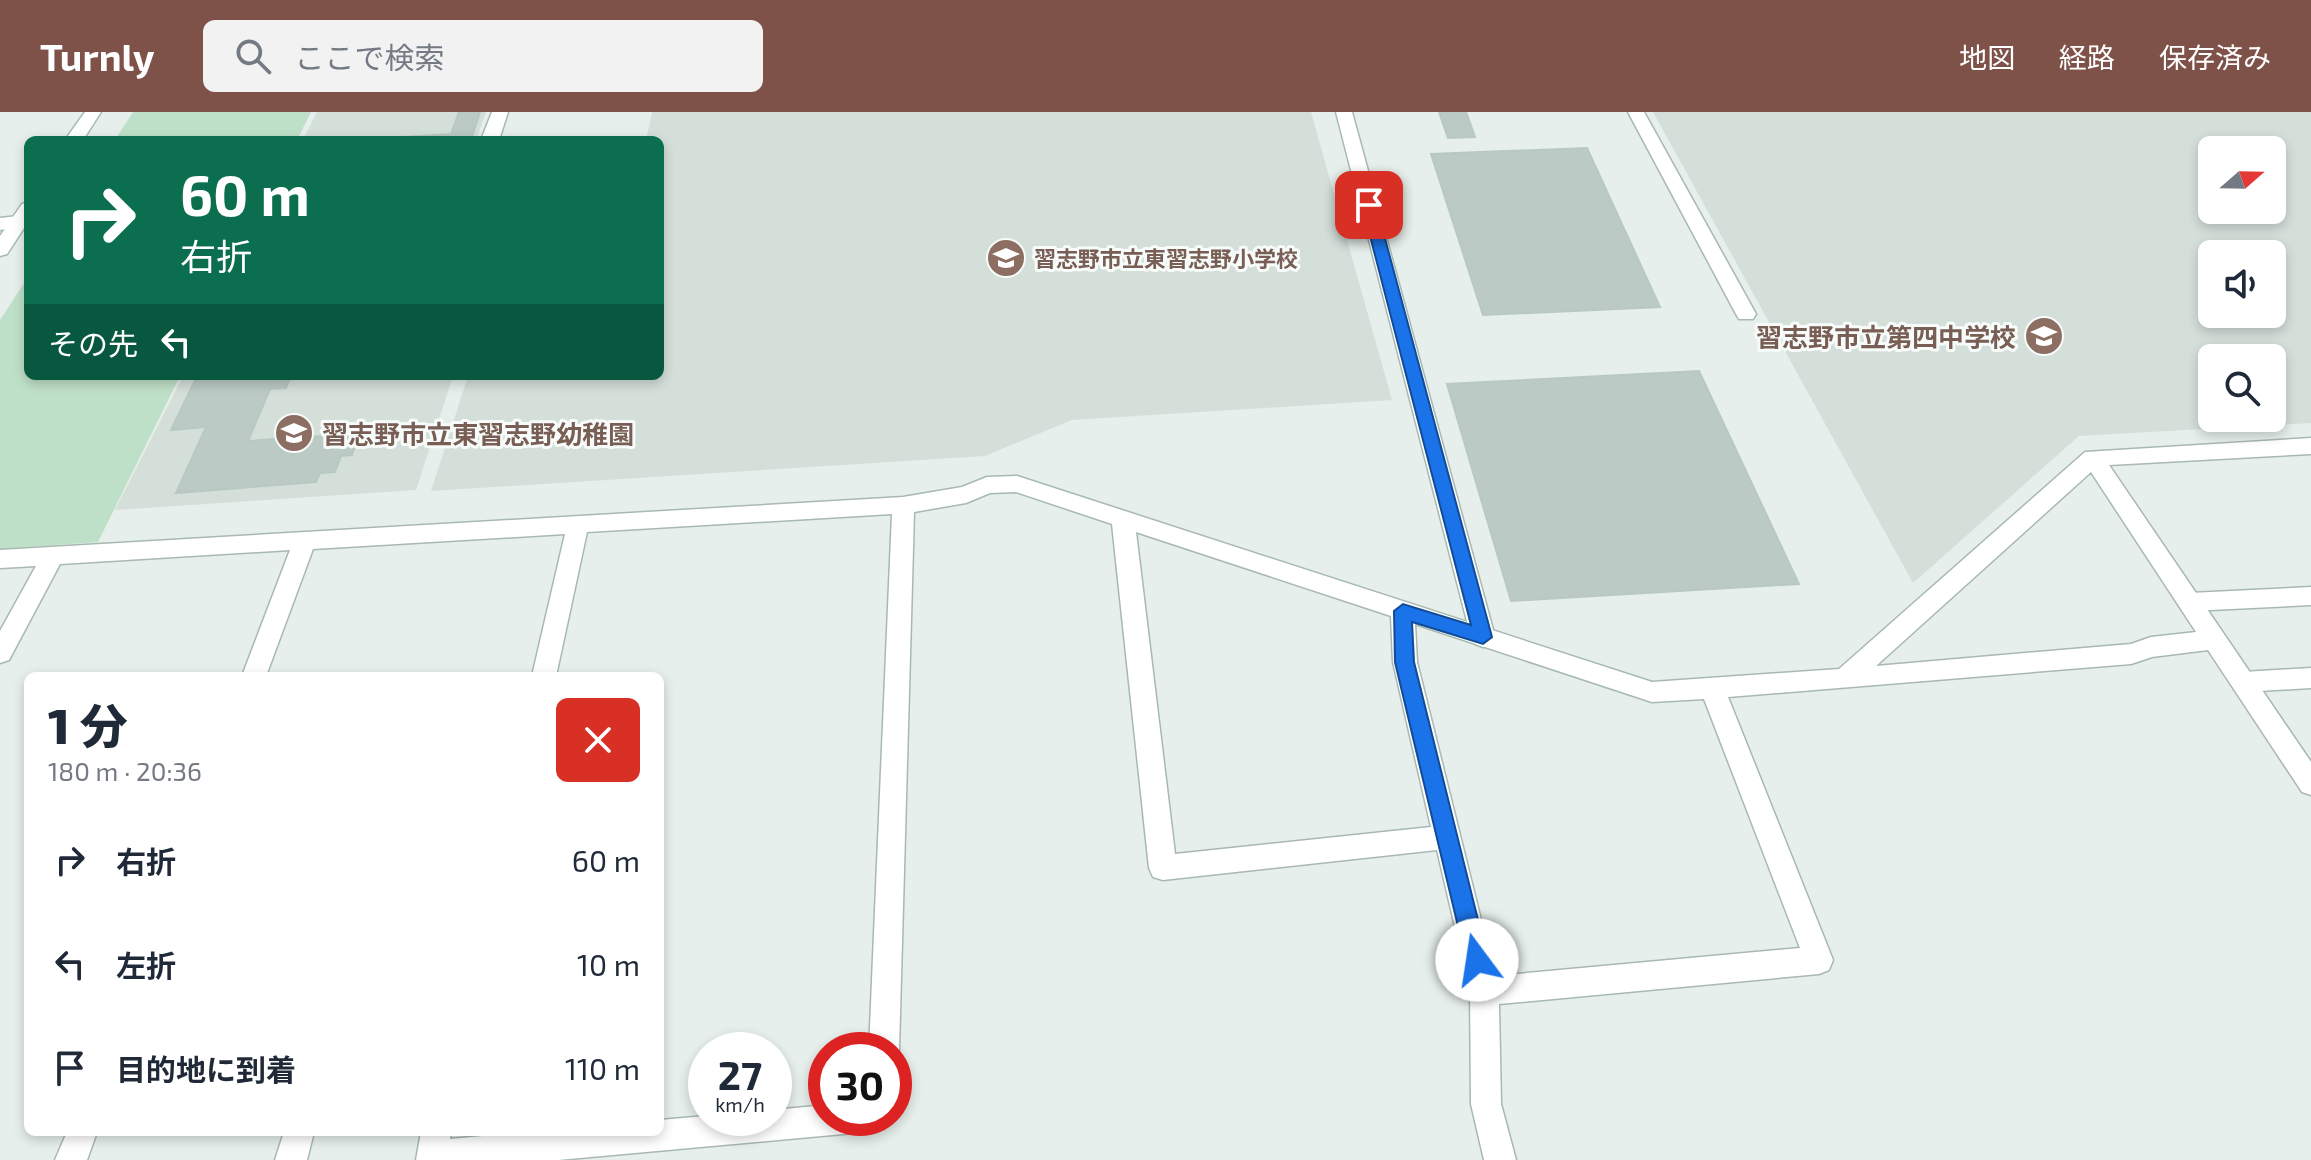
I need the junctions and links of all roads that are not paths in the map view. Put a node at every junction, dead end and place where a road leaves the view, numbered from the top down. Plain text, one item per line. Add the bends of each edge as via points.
1 (93, 112) edge
2 (500, 112) edge
3 (1344, 112) edge
4 (1636, 112) edge
5 (77, 136) edge
6 (491, 136) edge
7 (15, 218) edge
8 (0, 250) edge
9 (1746, 314) dead end
10 (2311, 446) edge
11 (2093, 458) junction
12 (903, 505) junction
13 (1123, 519) junction
14 (578, 524) junction
15 (305, 540) junction
16 (53, 556) junction
17 (0, 559) edge
18 (2311, 596) edge
19 (2190, 602) junction
20 (1403, 611) junction
21 (1483, 637) junction
22 (2215, 639) junction
23 (0, 653) edge
24 (256, 672) edge
25 (545, 672) edge
26 (2311, 678) edge
27 (1845, 679) junction
28 (2243, 682) junction
29 (1712, 688) junction
30 (2311, 784) edge
31 (1447, 837) junction
32 (1484, 991) junction
33 (885, 1032) edge
34 (808, 1122) edge
35 (664, 1135) edge
36 (80, 1136) edge
37 (298, 1136) edge
38 (435, 1136) edge
39 (653, 1136) edge
40 (71, 1160) edge
41 (291, 1160) edge
42 (1500, 1160) edge

1 - 5 street
2 - 6 street
3 - 21 street
4 - 9 street
7 - 8 street
10 - 11 street
11 - 19 street
11 - 27 street
12 - 13 street via 966,495 987,485 1017,484
12 - 14 street
12 - 33 street
13 - 20 street
13 - 31 street via 1163,868
14 - 15 street
14 - 25 street
15 - 16 street
15 - 24 street
16 - 17 street
16 - 23 street
18 - 19 street
19 - 22 street
20 - 21 street
20 - 31 street via 1405,662
21 - 29 street via 1652,692
22 - 27 street via 2131,654
22 - 28 street
26 - 28 street
27 - 29 street
28 - 30 street
29 - 32 street via 1819,960
31 - 32 street
32 - 42 street via 1486,1104
34 - 35 street
36 - 40 street
37 - 41 street
38 - 39 street via 430,1156

